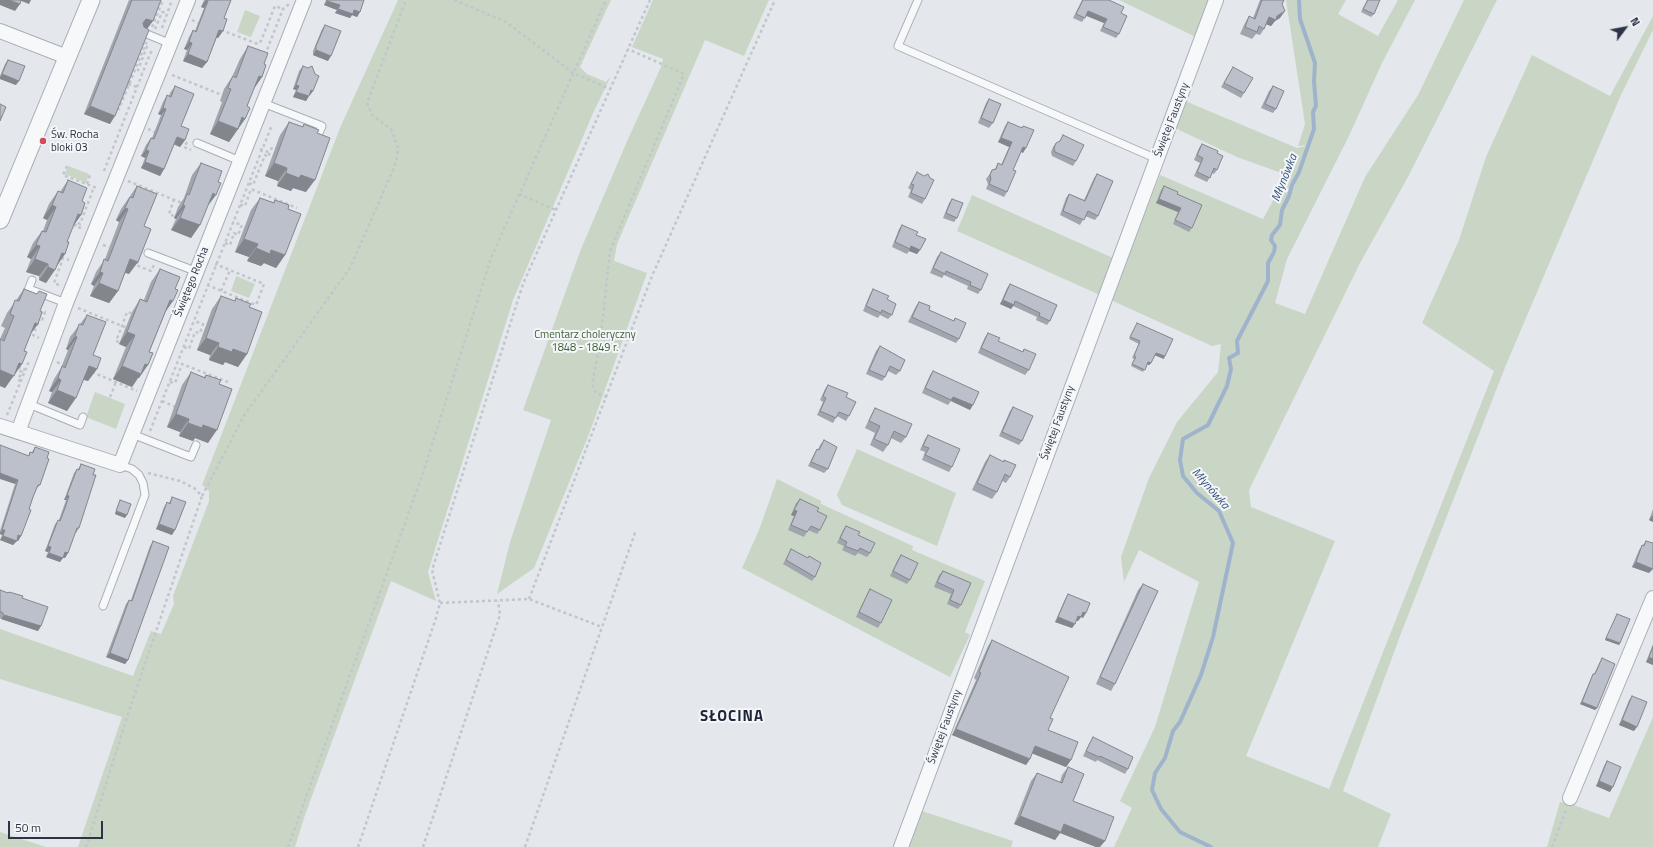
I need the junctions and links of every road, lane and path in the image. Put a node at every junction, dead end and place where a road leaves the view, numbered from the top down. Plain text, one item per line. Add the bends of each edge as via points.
1 (91, 0) edge
2 (163, 0) edge
3 (188, 0) edge
4 (304, 0) edge
5 (406, 0) edge
6 (454, 0) edge
7 (606, 0) edge
8 (650, 0) edge
9 (775, 0) edge
10 (918, 0) edge
11 (1216, 0) edge
12 (283, 10) dead end
13 (166, 14) dead end
14 (221, 30) edge
15 (0, 31) edge
16 (142, 32) edge
17 (171, 44) junction
18 (628, 49) junction
19 (67, 57) junction
20 (142, 72) dead end
21 (573, 73) junction
22 (171, 75) dead end
23 (123, 82) edge
24 (129, 84) junction
25 (137, 87) dead end
26 (610, 89) junction
27 (222, 95) dead end
28 (263, 103) junction
29 (116, 108) edge
30 (272, 125) dead end
31 (149, 130) dead end
32 (154, 132) dead end
33 (188, 139) edge
34 (316, 140) edge
35 (197, 143) dead end
36 (272, 147) dead end
37 (264, 150) dead end
38 (198, 152) dead end
39 (270, 153) junction
40 (276, 155) edge
41 (1157, 159) junction
42 (240, 161) junction
43 (67, 166) dead end
44 (90, 175) dead end
45 (249, 183) junction
46 (87, 184) junction
47 (253, 185) junction
48 (251, 190) junction
49 (519, 194) junction
50 (174, 199) dead end
51 (240, 205) junction
52 (297, 208) dead end
53 (556, 210) junction
54 (174, 216) dead end
55 (0, 220) edge
56 (235, 222) dead end
57 (242, 225) junction
58 (81, 228) edge
59 (248, 228) edge
60 (225, 243) junction
61 (148, 253) edge
62 (60, 257) edge
63 (134, 257) edge
64 (63, 258) junction
65 (69, 260) edge
66 (159, 264) dead end
67 (216, 265) junction
68 (196, 270) junction
69 (230, 270) junction
70 (32, 280) dead end
71 (60, 285) dead end
72 (208, 286) junction
73 (29, 289) junction
74 (221, 291) junction
75 (26, 298) edge
76 (66, 304) junction
77 (131, 313) dead end
78 (194, 320) junction
79 (45, 321) edge
80 (203, 324) junction
81 (122, 326) junction
82 (209, 326) edge
83 (132, 330) edge
84 (38, 338) edge
85 (119, 342) dead end
86 (184, 347) junction
87 (57, 362) dead end
88 (178, 362) junction
89 (182, 364) junction
90 (63, 365) edge
91 (26, 370) edge
92 (21, 381) edge
93 (116, 382) dead end
94 (170, 382) junction
95 (228, 382) dead end
96 (607, 397) junction
97 (110, 398) dead end
98 (28, 404) junction
99 (83, 417) dead end
100 (0, 426) edge
101 (133, 431) junction
102 (18, 432) junction
103 (196, 446) dead end
104 (126, 467) junction
105 (202, 496) junction
106 (636, 530) dead end
107 (1653, 598) edge
108 (529, 599) junction
109 (498, 601) junction
110 (440, 603) junction
111 (103, 606) dead end
112 (602, 627) junction
113 (1570, 798) joint
114 (86, 847) edge
115 (288, 847) edge
116 (358, 847) edge
117 (423, 847) edge
118 (525, 847) edge
119 (901, 847) edge
120 (1552, 847) edge

1 - 19 street
2 - 13 path via 156,11 151,29 154,30 162,12
3 - 17 street
4 - 28 street, Świętego Rocha
5 - 105 path via 367,103 372,115 391,129 398,148 396,163 350,268 245,414
6 - 21 path via 506,22
7 - 21 path
8 - 18 path
9 - 96 path via 652,276
10 - 41 lane via 898,46
11 - 41 street, Świętej Faustyny
12 - 14 path via 275,6 262,41 258,44
15 - 19 street
16 - 17 lane
17 - 76 street
18 - 26 path
18 - 96 path via 684,74 610,251 600,343 592,384 596,394
19 - 55 street
20 - 24 path via 138,70 148,44 146,42 137,58
21 - 26 path
21 - 49 path
22 - 27 path
23 - 24 path
24 - 25 path
24 - 29 path via 119,109
26 - 53 path
28 - 34 lane via 322,126
28 - 42 street, Świętego Rocha
30 - 45 path
31 - 32 path
33 - 38 path via 184,147
35 - 42 lane
36 - 39 path
37 - 39 path
39 - 40 path
39 - 47 path via 268,157 265,156
41 - 119 street, Świętej Faustyny
42 - 68 street, Świętego Rocha
43 - 46 path via 63,175
44 - 46 path
45 - 47 path
45 - 51 path
46 - 58 path via 96,188 80,224 77,222 74,226
47 - 48 path
48 - 51 path via 245,206
48 - 52 path
49 - 53 path
49 - 115 path via 491,258 423,473
50 - 54 path via 169,214
51 - 60 path
53 - 110 path via 523,284 432,570
56 - 57 path
57 - 59 path
57 - 60 path via 238,235 234,233 230,245
60 - 67 path
61 - 68 lane
62 - 64 path
63 - 66 path via 138,258 136,265 151,271 154,265
64 - 65 path
64 - 71 path via 54,283
67 - 68 path
67 - 69 path
67 - 72 path
68 - 72 path
68 - 101 street, Świętego Rocha
69 - 74 path
69 - 74 path via 264,284 256,305
70 - 73 lane
72 - 74 path
72 - 78 path
73 - 75 lane
73 - 76 lane
76 - 81 path
76 - 98 street
77 - 81 path via 127,312
78 - 80 path
78 - 86 path
79 - 84 path via 42,320 45,312 42,311 32,335
80 - 82 path
80 - 86 path via 200,333 195,332 189,349
81 - 83 path
81 - 85 path via 116,341
86 - 88 path
87 - 90 path
88 - 89 path
88 - 94 path
89 - 94 path via 175,383
89 - 95 path
91 - 92 path via 19,367 18,370 22,372 18,380
93 - 97 path
94 - 101 path via 149,434
96 - 108 path
98 - 99 lane via 80,425
98 - 102 street
100 - 102 street
101 - 103 lane via 191,457
101 - 104 street, Świętego Rocha
102 - 104 street
104 - 105 path via 180,481 194,488
104 - 111 lane via 139,475 145,495
105 - 114 path
106 - 112 path
107 - 113 street
108 - 109 path
108 - 112 path
109 - 110 path
109 - 117 path via 500,615
110 - 116 path
112 - 118 path
113 - 120 path

